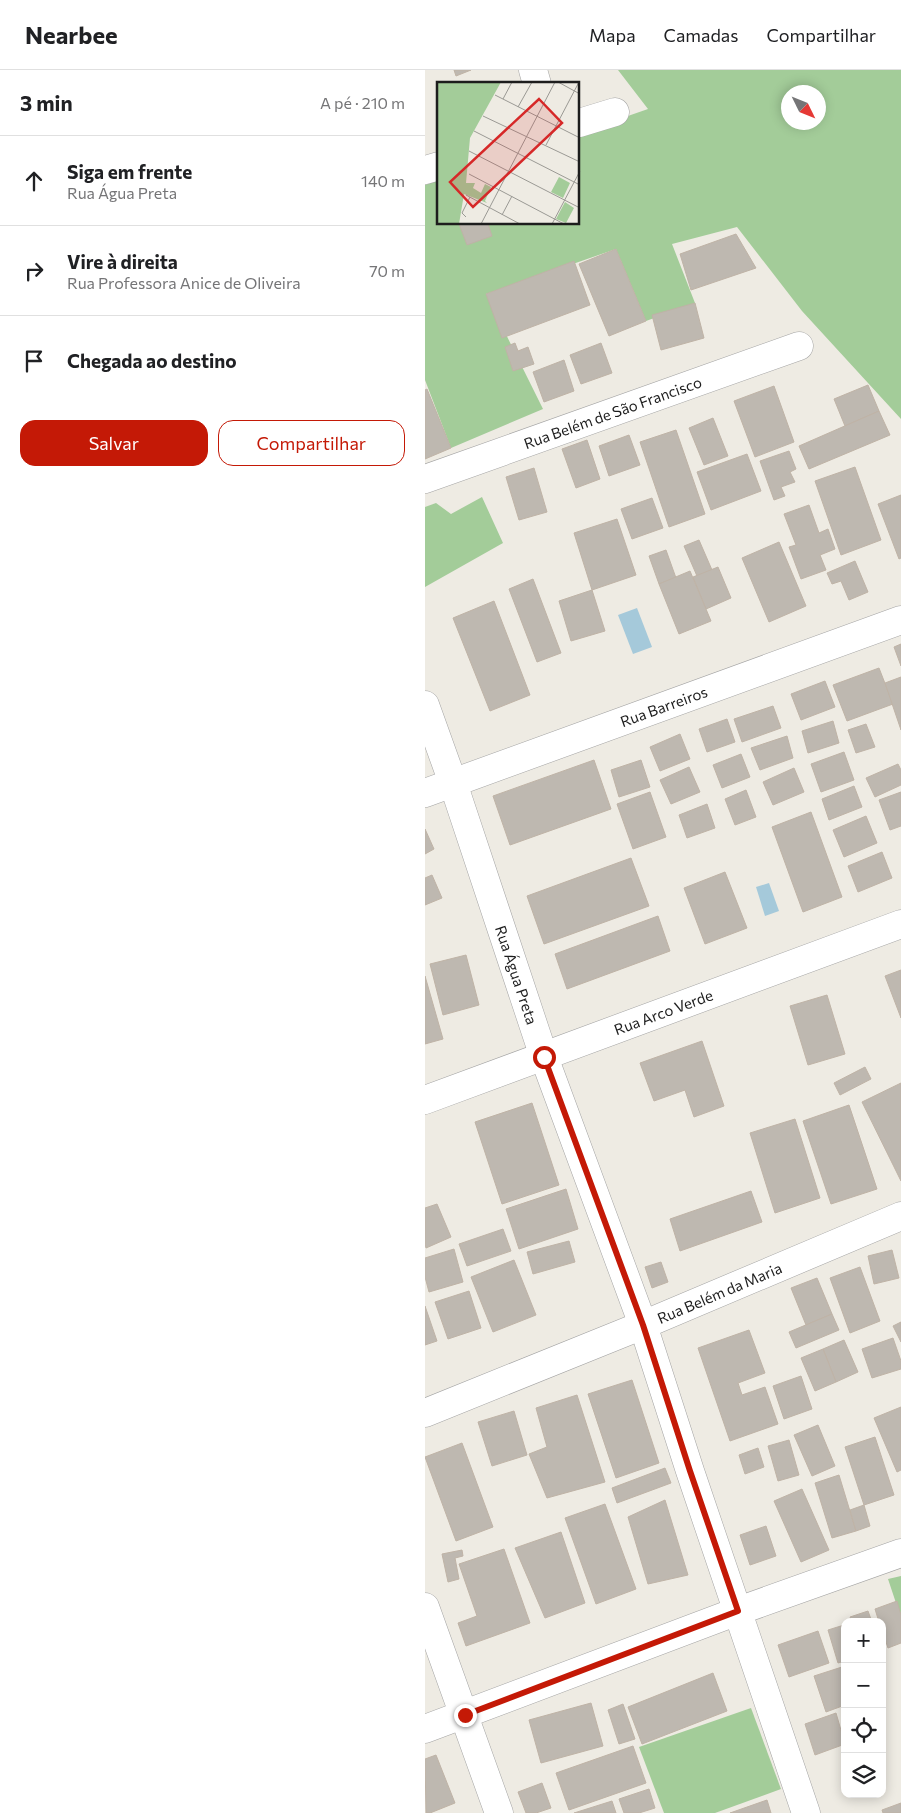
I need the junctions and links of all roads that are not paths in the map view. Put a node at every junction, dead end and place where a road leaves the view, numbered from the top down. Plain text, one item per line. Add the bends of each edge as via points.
1 (615, 112) dead end
2 (580, 123) edge
3 (799, 346) dead end
4 (425, 479) edge
5 (901, 620) edge
6 (425, 705) edge
7 (453, 783) junction
8 (425, 793) edge
9 (901, 924) edge
10 (544, 1057) junction
11 (425, 1100) edge
12 (901, 1216) edge
13 (643, 1325) junction
14 (425, 1413) edge
15 (901, 1553) edge
16 (425, 1607) edge
17 (738, 1611) junction
18 (465, 1715) junction
19 (425, 1729) edge
20 (499, 1813) edge
21 (806, 1813) edge

1 - 2 street
3 - 4 street, Rua Belém de São Francisco
5 - 7 street, Rua Barreiros
6 - 7 street, Rua Água Preta
7 - 8 street, Rua Barreiros
7 - 10 street, Rua Água Preta
9 - 10 street, Rua Arco Verde
10 - 11 street, Rua Arco Verde
10 - 13 street, Rua Água Preta
12 - 13 street, Rua Belém da Maria
13 - 14 street, Rua Belém da Maria
13 - 17 street, Rua Água Preta
15 - 17 street
16 - 18 street
17 - 18 street
17 - 21 street, Rua Água Preta
18 - 19 street
18 - 20 street

